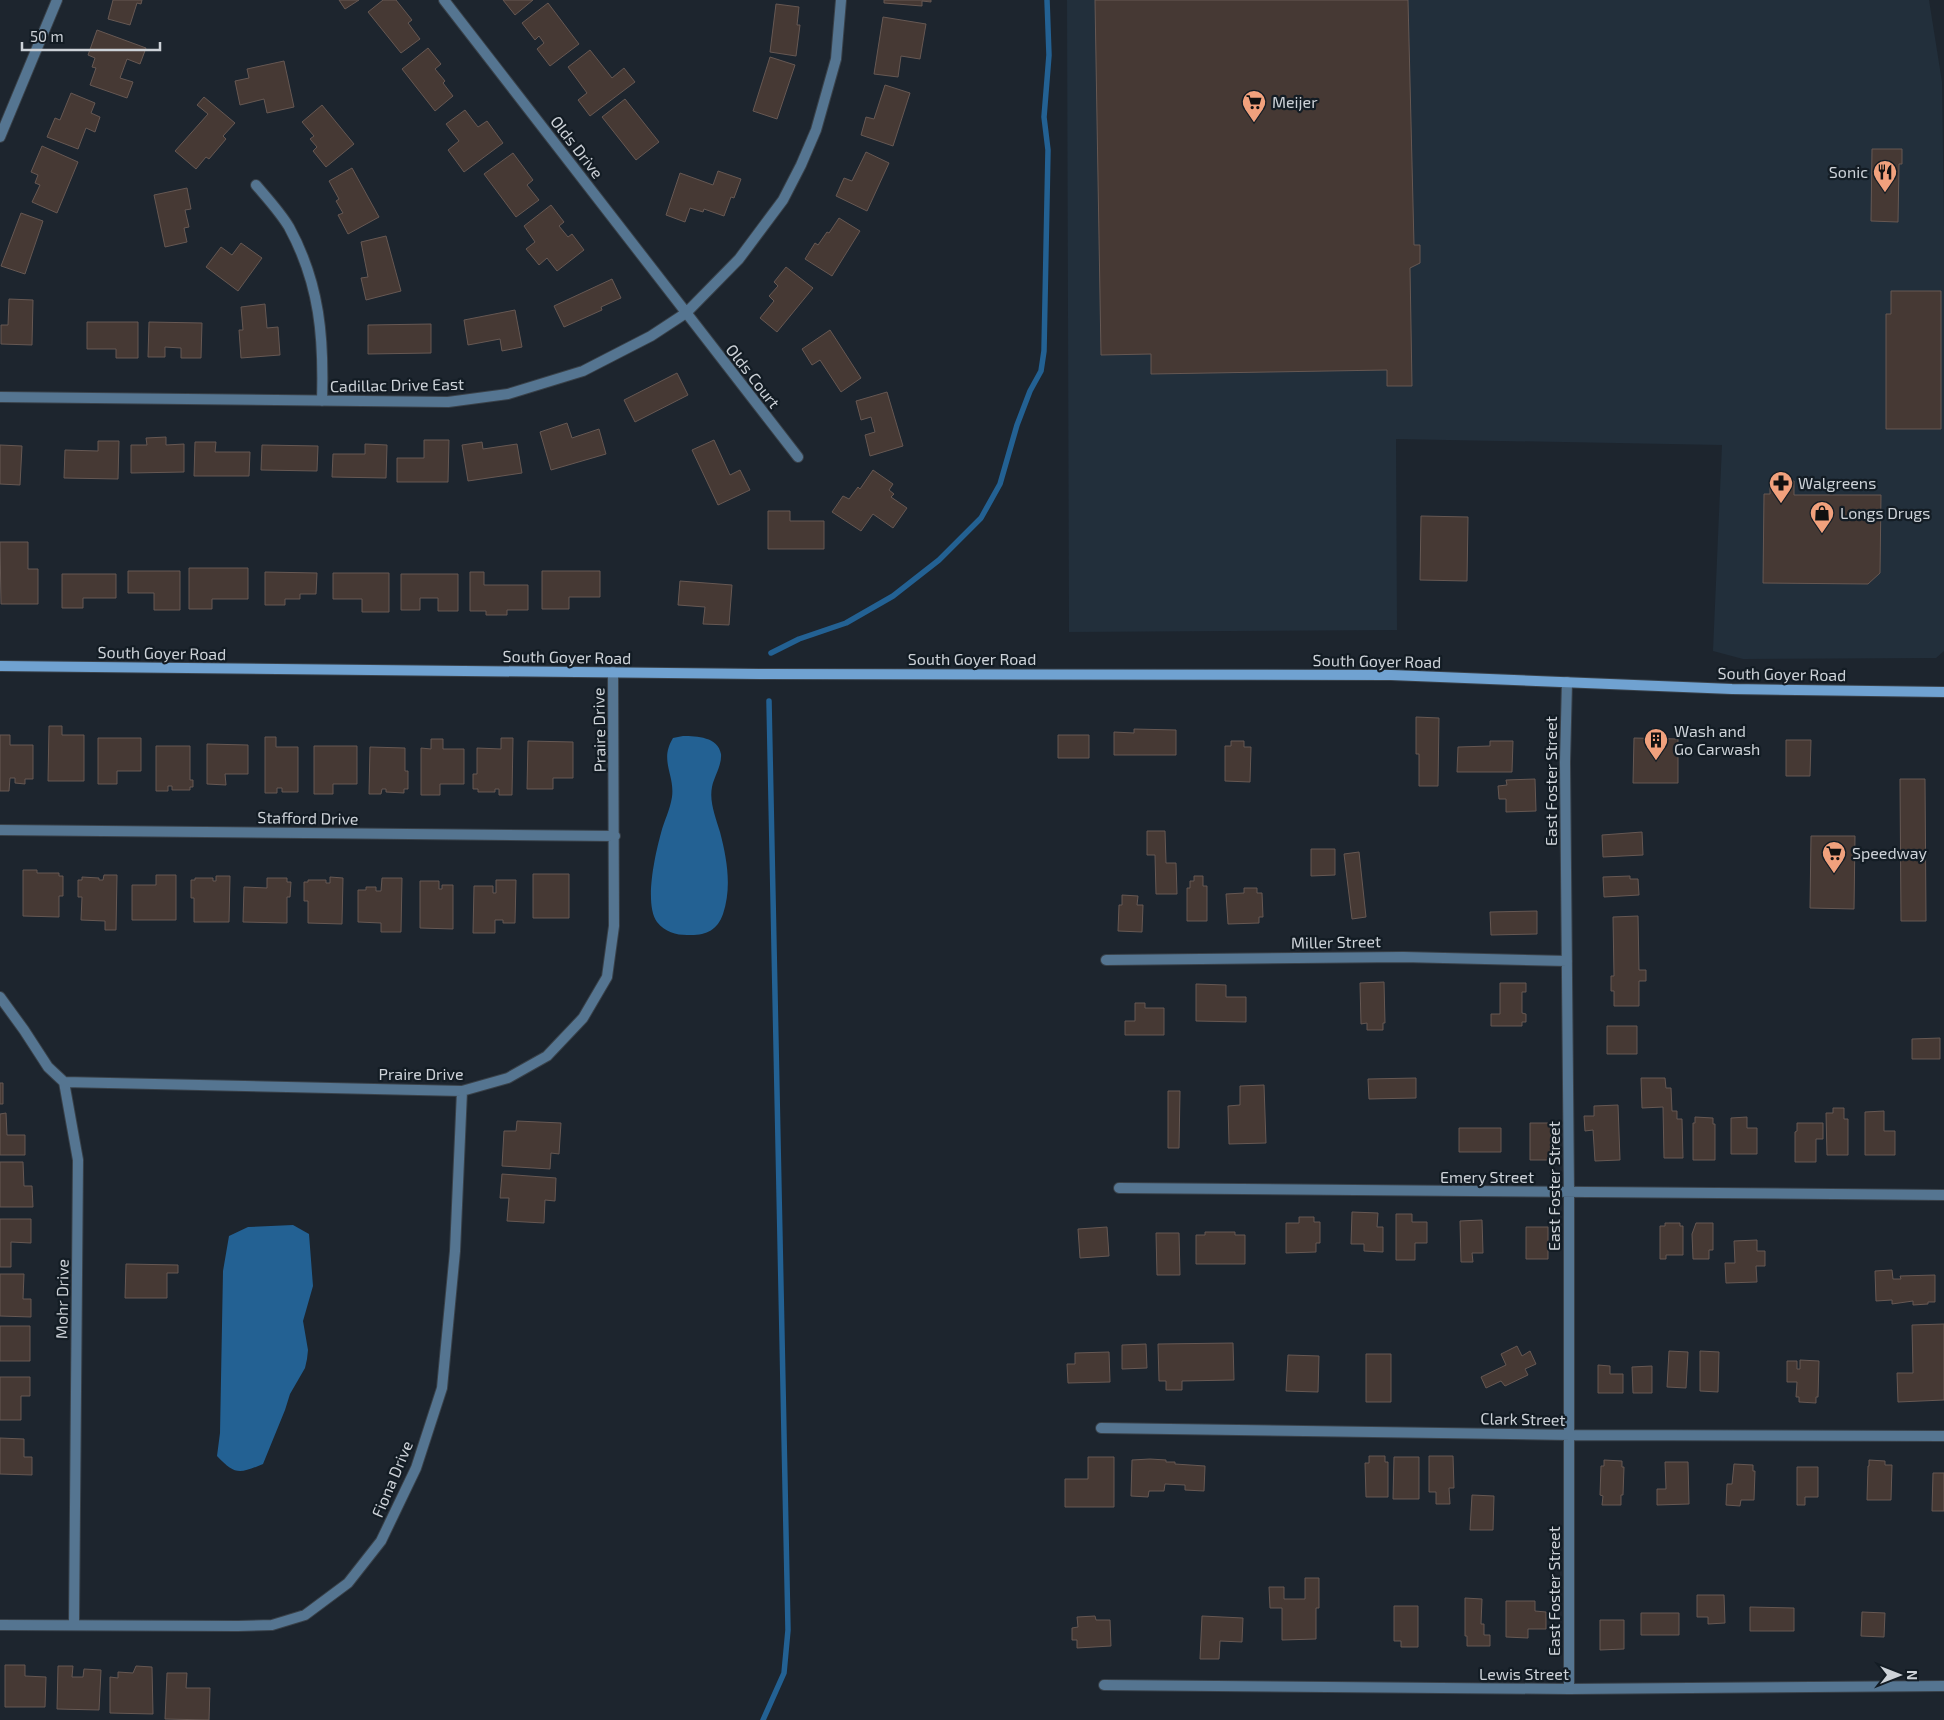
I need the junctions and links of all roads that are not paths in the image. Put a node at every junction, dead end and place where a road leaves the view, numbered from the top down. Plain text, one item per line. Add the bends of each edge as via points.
1 (57, 0) edge
2 (444, 0) edge
3 (842, 0) edge
4 (0, 136) edge
5 (256, 185) dead end
6 (686, 313) junction
7 (0, 397) edge
8 (322, 401) junction
9 (798, 457) dead end
10 (0, 666) edge
11 (613, 672) junction
12 (1567, 682) junction
13 (1944, 692) edge
14 (0, 830) edge
15 (615, 836) junction
16 (1106, 960) dead end
17 (1567, 961) junction
18 (0, 997) edge
19 (64, 1082) junction
20 (462, 1091) junction
21 (1119, 1188) dead end
22 (1569, 1192) junction
23 (1944, 1195) edge
24 (1101, 1428) dead end
25 (1570, 1435) junction
26 (1944, 1436) edge
27 (0, 1624) edge
28 (74, 1624) junction
29 (1104, 1685) dead end
30 (1944, 1686) edge
31 (1569, 1689) junction

1 - 4 street
2 - 6 street, Olds Drive
3 - 6 street, Cadillac Drive East via 836,59 816,130 801,165 783,200 739,259
5 - 8 street via 288,226 311,277 321,329
6 - 8 street, Cadillac Drive East via 651,336 582,371 508,394 448,402
6 - 9 street, Olds Court
7 - 8 street, Cadillac Drive East
10 - 11 street, South Goyer Road
11 - 12 street, South Goyer Road via 1391,675
11 - 15 street, Praire Drive
12 - 13 street, South Goyer Road via 1732,689
12 - 17 street, East Foster Street
14 - 15 street, Stafford Drive
15 - 20 street, Praire Drive via 614,926 607,977 584,1018 548,1056 508,1078
16 - 17 street, Miller Street via 1403,957
17 - 22 street, East Foster Street
18 - 19 street via 48,1067
19 - 20 street, Praire Drive
19 - 28 street, Mohr Drive via 78,1160
20 - 28 street, Fiona Drive via 455,1251 442,1388 416,1468 380,1541 348,1583 304,1614 272,1624
21 - 22 street, Emery Street
22 - 23 street, Emery Street
22 - 25 street, East Foster Street
24 - 25 street, Clark Street
25 - 26 street, Clark Street
25 - 31 street, East Foster Street
27 - 28 street, Fiona Drive
29 - 31 street, Lewis Street
30 - 31 street, Lewis Street

